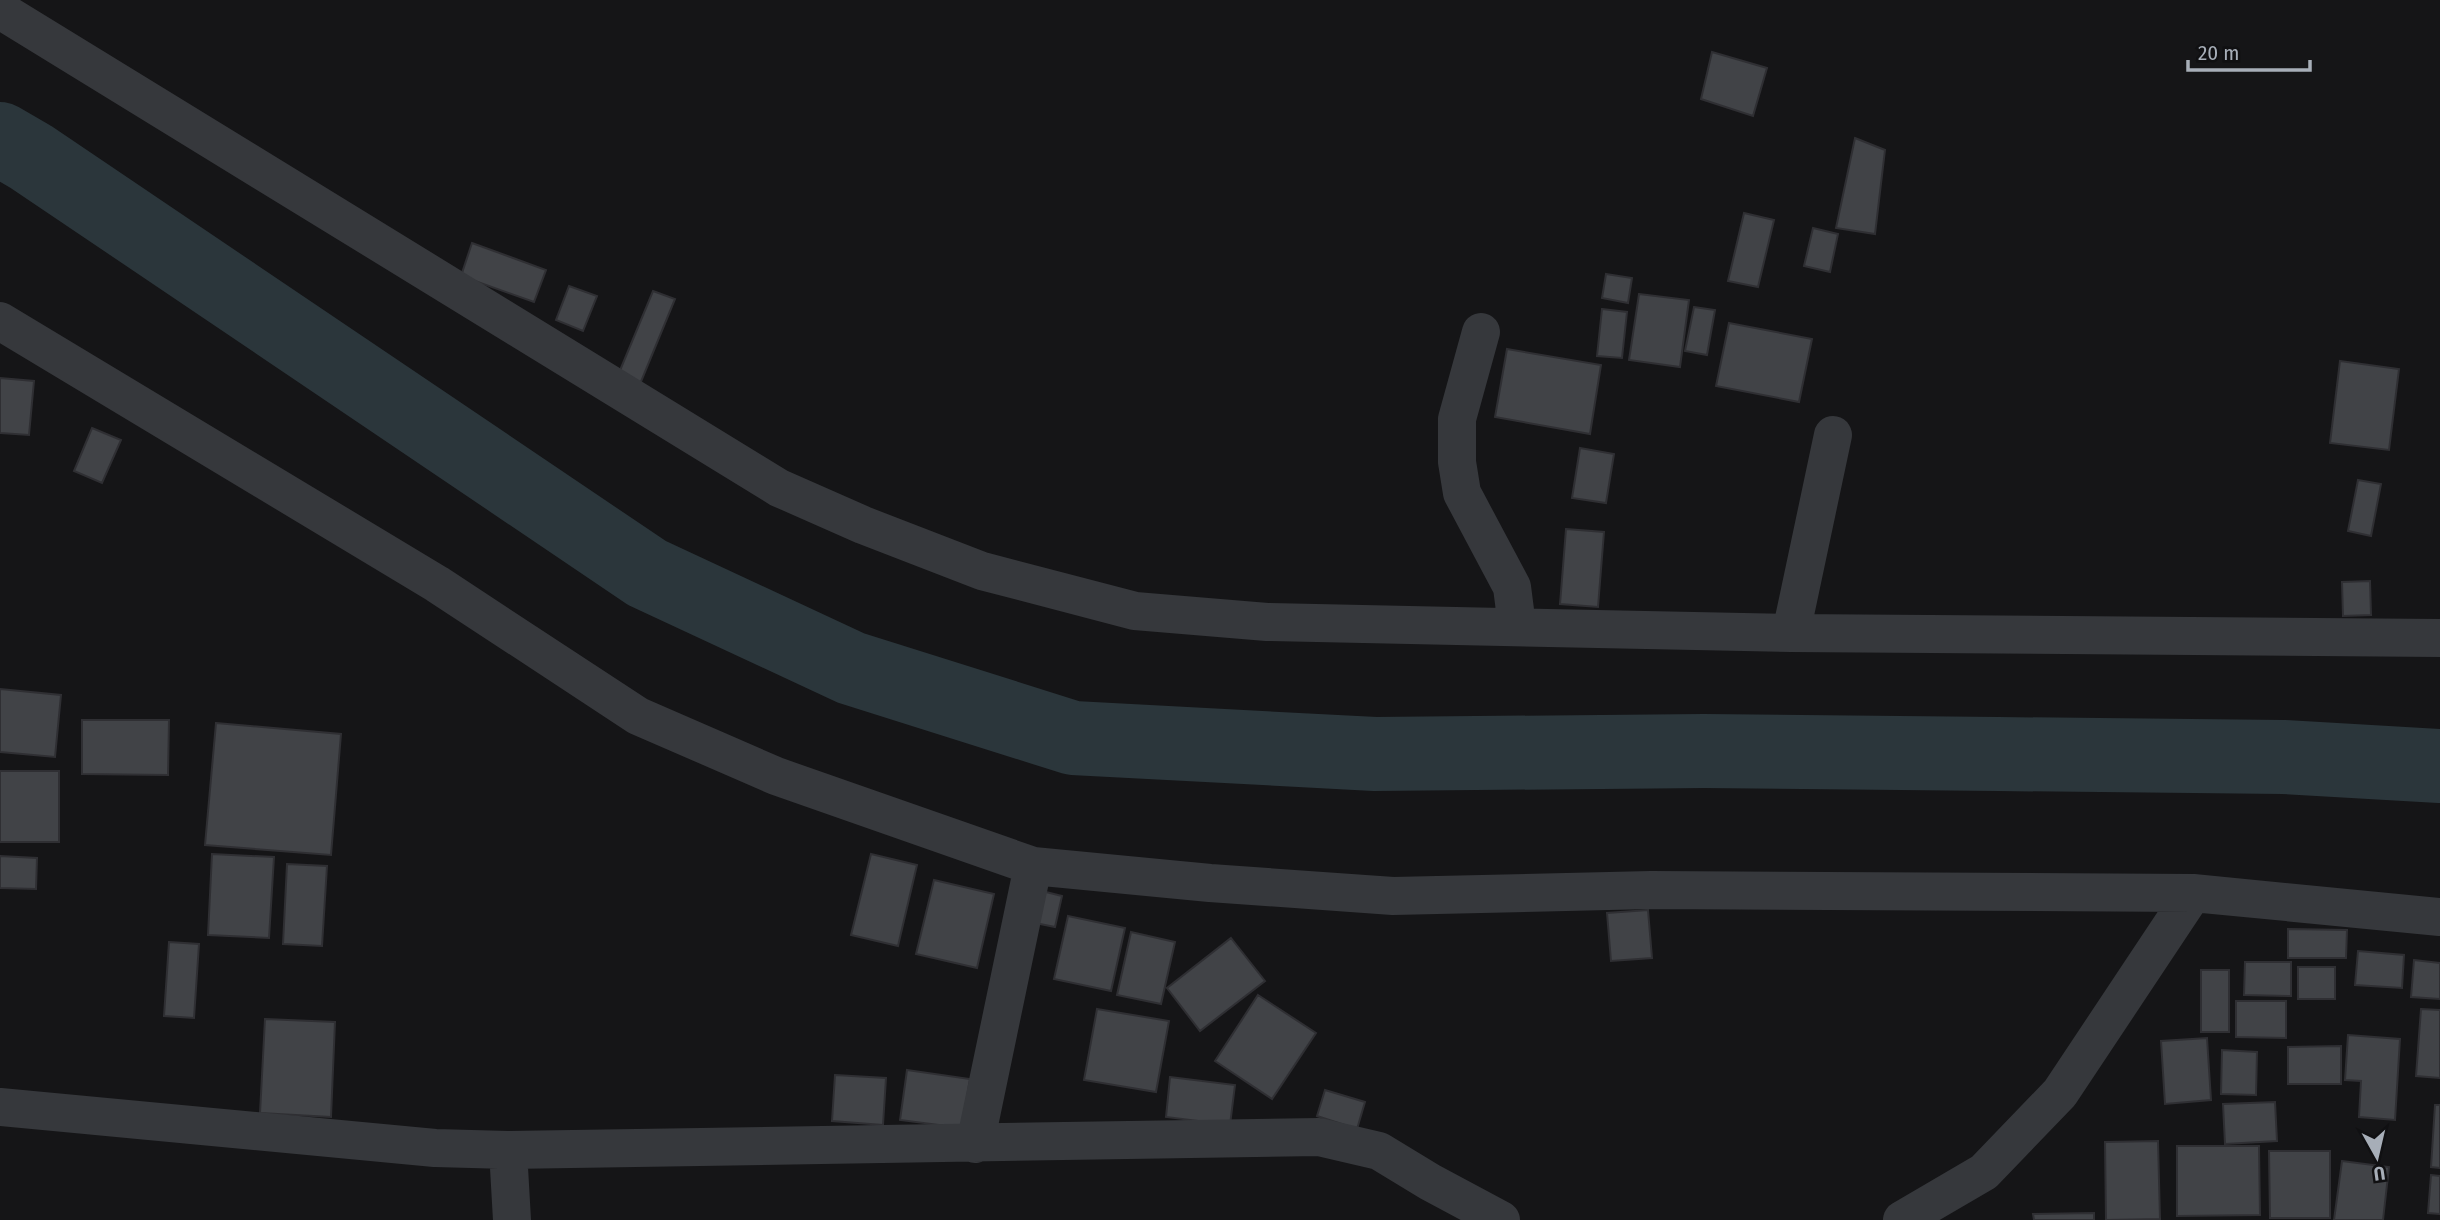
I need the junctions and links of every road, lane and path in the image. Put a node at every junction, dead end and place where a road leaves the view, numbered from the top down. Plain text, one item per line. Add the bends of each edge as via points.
1 (0, 10) edge
2 (0, 321) edge
3 (1481, 332) dead end
4 (1833, 435) dead end
5 (1517, 626) junction
6 (1791, 633) junction
7 (2440, 638) edge
8 (1033, 866) junction
9 (2193, 892) junction
10 (2440, 917) edge
11 (0, 1107) edge
12 (975, 1144) junction
13 (508, 1150) junction
14 (512, 1220) edge
15 (1501, 1220) edge
16 (1902, 1220) edge

1 - 5 street via 767,481 863,525 982,571 1135,611 1267,622
2 - 8 street via 437,584 638,716 776,776
3 - 5 street via 1457,419 1457,462 1462,493 1512,587
4 - 6 street
5 - 6 street
6 - 7 street
8 - 9 street via 1393,896 1651,890
8 - 12 street
9 - 10 street
9 - 16 street via 2060,1093 1984,1172
11 - 13 street via 435,1148
12 - 13 street
12 - 15 street via 1319,1137 1379,1151
13 - 14 street

